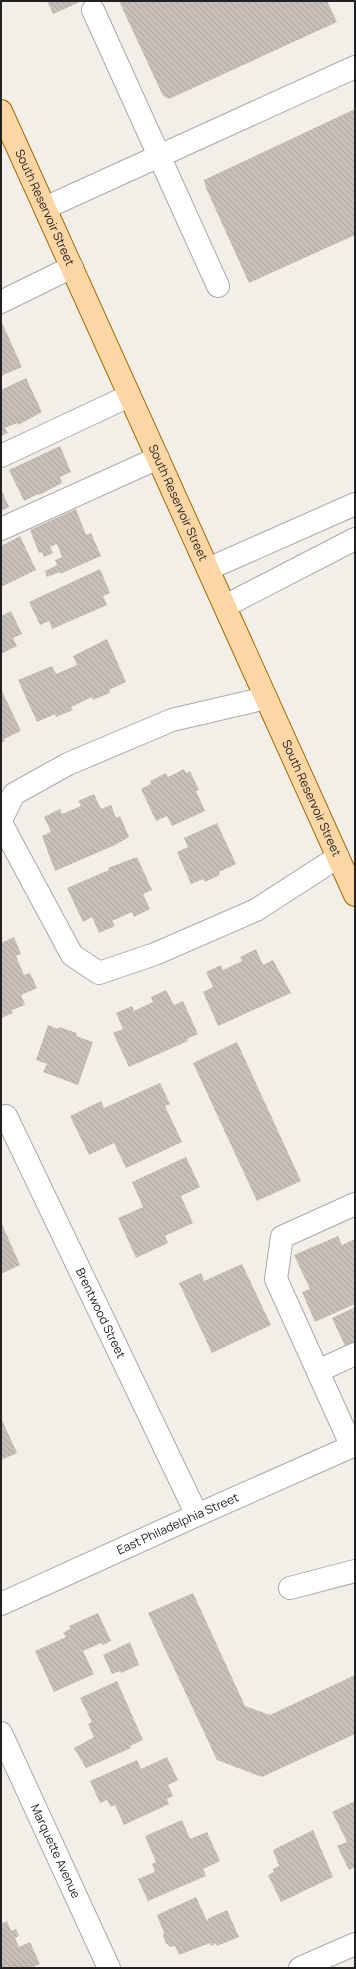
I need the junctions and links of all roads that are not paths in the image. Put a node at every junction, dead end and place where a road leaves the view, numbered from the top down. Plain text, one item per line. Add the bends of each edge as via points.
1 (93, 10) dead end
2 (355, 66) edge
3 (1, 111) edge
4 (158, 156) junction
5 (45, 208) junction
6 (72, 267) junction
7 (218, 286) dead end
8 (1, 302) edge
9 (130, 396) junction
10 (1, 456) edge
11 (158, 458) junction
12 (355, 504) edge
13 (1, 528) edge
14 (355, 539) edge
15 (208, 569) junction
16 (225, 606) junction
17 (266, 698) junction
18 (1, 821) edge
19 (338, 857) junction
20 (355, 895) edge
21 (3, 1113) edge
22 (355, 1204) edge
23 (355, 1354) edge
24 (318, 1371) junction
25 (354, 1446) edge
26 (197, 1515) junction
27 (355, 1572) edge
28 (290, 1588) dead end
29 (1, 1604) edge
30 (1, 1733) edge
31 (355, 1944) edge
32 (110, 1968) edge
33 (300, 1968) edge

1 - 4 street
2 - 4 street
3 - 5 main road, South Reservoir Street
4 - 5 street
4 - 7 street
5 - 6 main road, South Reservoir Street
6 - 8 street
6 - 9 main road, South Reservoir Street
9 - 10 street
9 - 11 main road, South Reservoir Street
11 - 13 street
11 - 15 main road, South Reservoir Street
12 - 15 street
14 - 16 street
15 - 16 main road, South Reservoir Street
16 - 17 main road, South Reservoir Street
17 - 18 street via 172,720 68,764 14,794
17 - 19 main road, South Reservoir Street
18 - 19 street via 72,954 99,973 155,954 256,910
19 - 20 main road, South Reservoir Street
21 - 26 street, Brentwood Street
22 - 24 street via 282,1237 276,1279
23 - 24 street
24 - 25 street
25 - 26 street, East Philadelphia Street
26 - 29 street, East Philadelphia Street
27 - 28 street
30 - 32 street, Marquette Avenue
31 - 33 street

